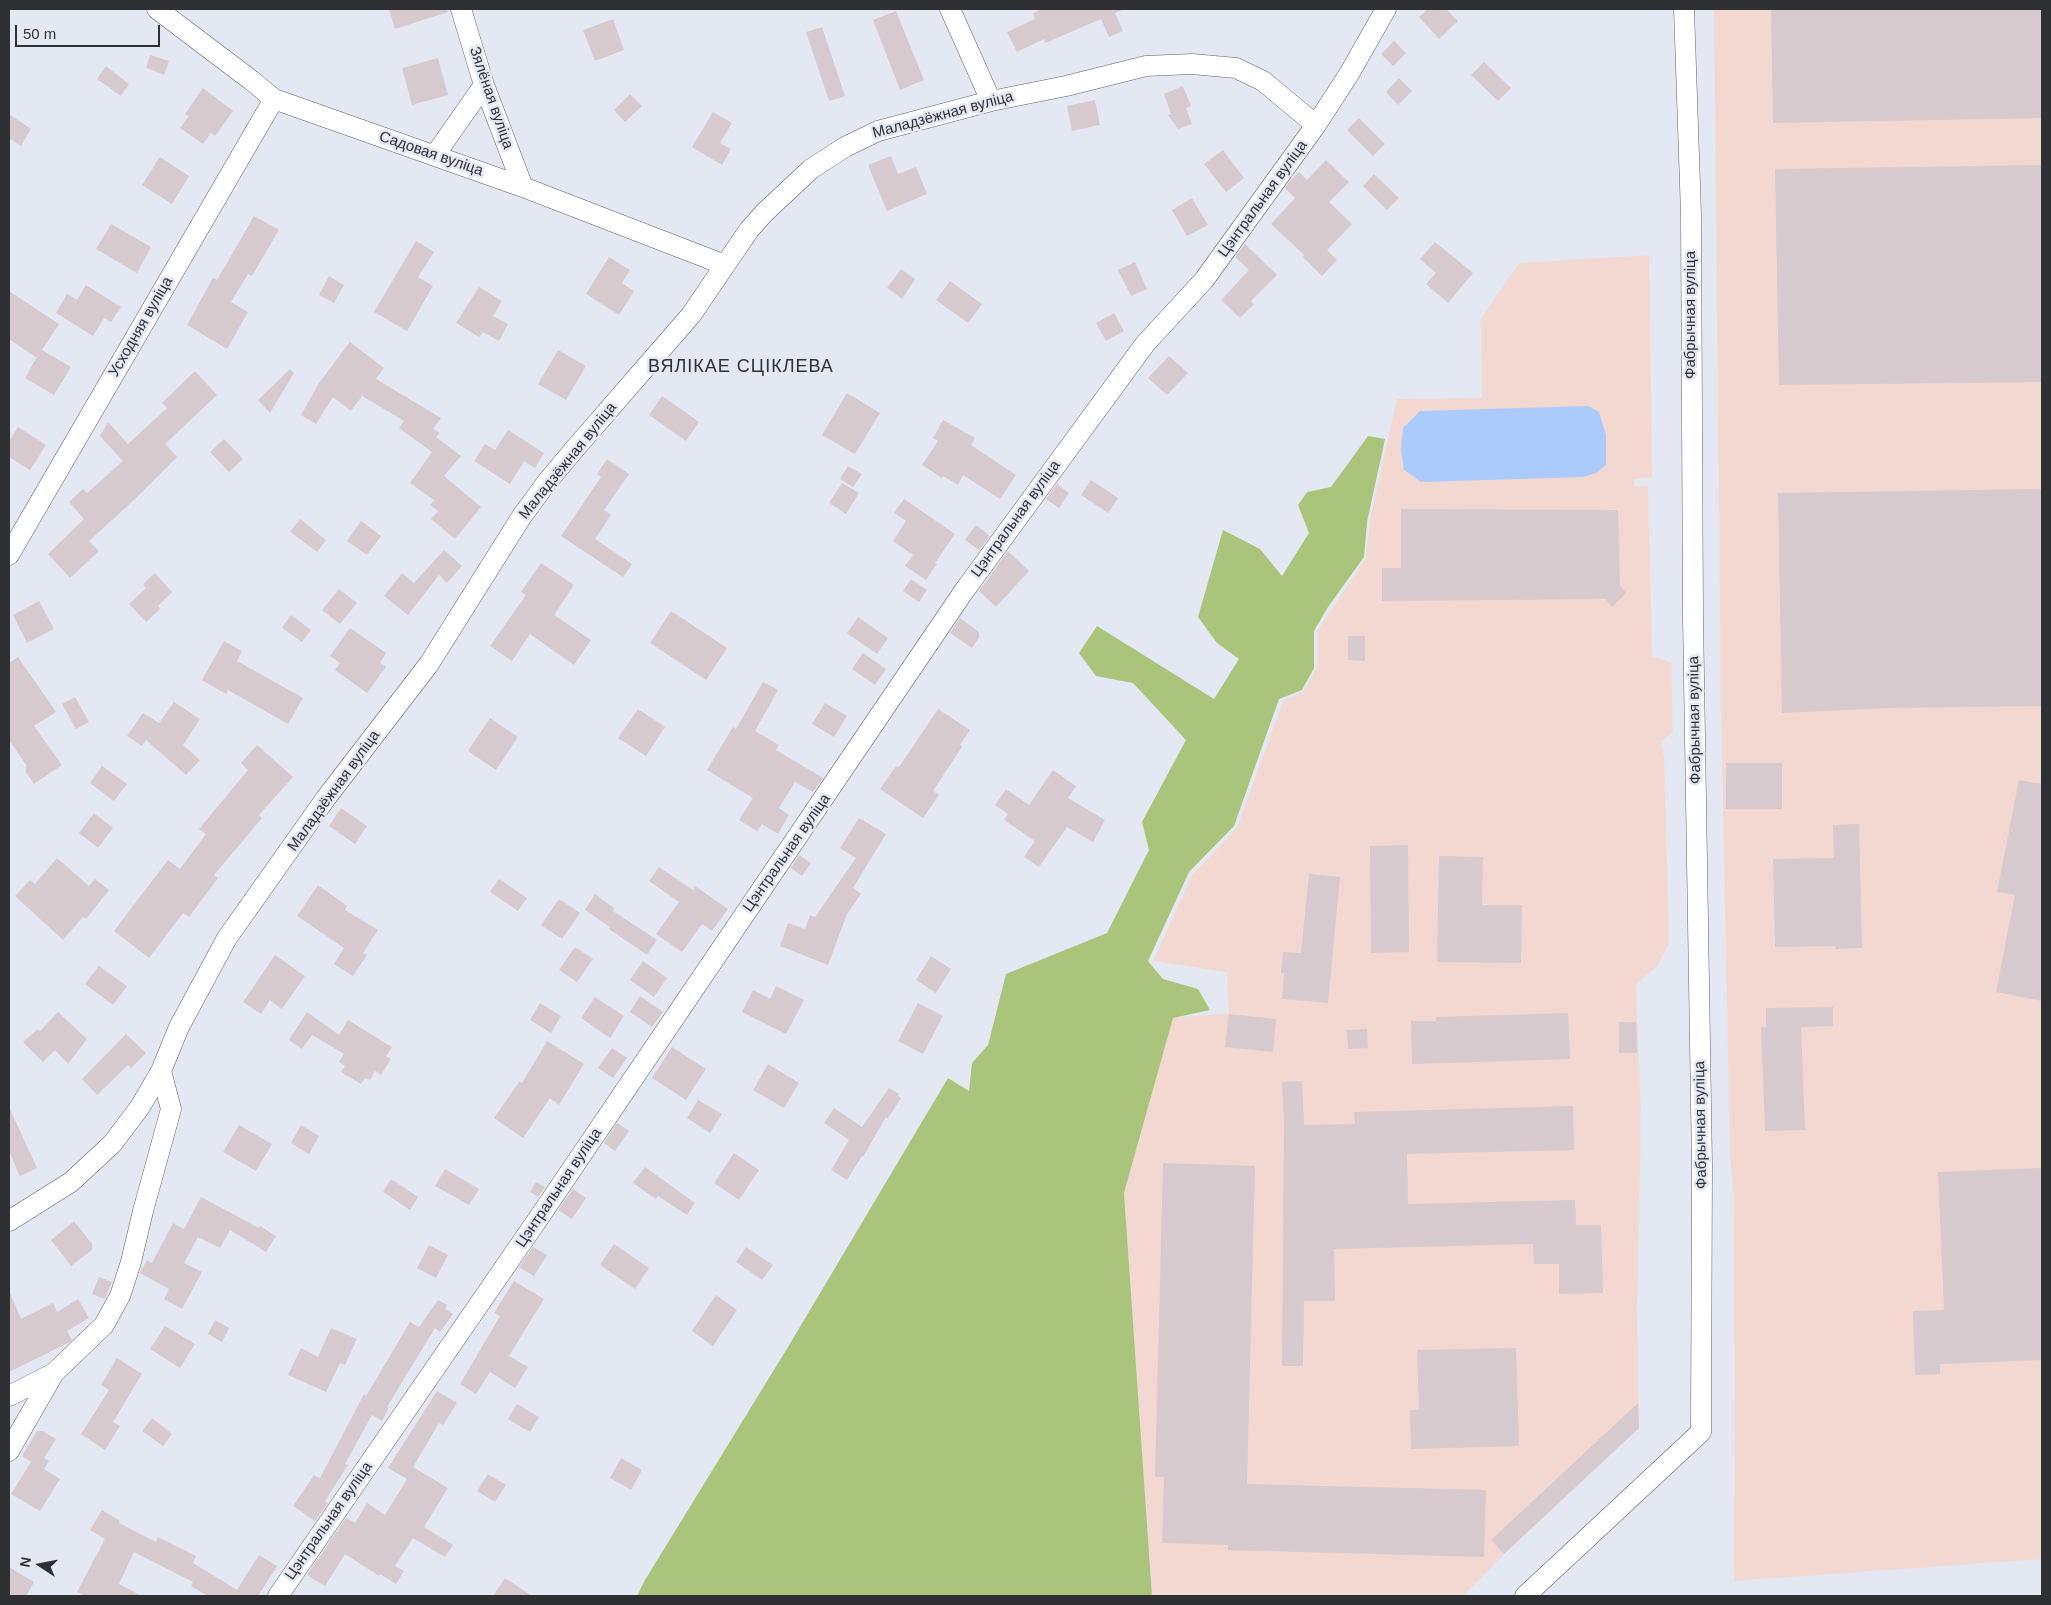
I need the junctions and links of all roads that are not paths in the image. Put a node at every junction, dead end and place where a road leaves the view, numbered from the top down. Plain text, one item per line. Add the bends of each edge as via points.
1 (157, 9) edge
2 (461, 9) edge
3 (950, 9) edge
4 (1386, 9) edge
5 (1684, 9) edge
6 (484, 85) junction
7 (274, 100) junction
8 (991, 101) junction
9 (1316, 125) junction
10 (436, 155) junction
11 (523, 186) junction
12 (725, 265) junction
13 (9, 555) edge
14 (161, 1071) junction
15 (9, 1221) edge
16 (54, 1373) junction
17 (9, 1396) edge
18 (9, 1450) edge
19 (278, 1596) edge
20 (1525, 1596) edge

1 - 7 street, Садовая вуліца
2 - 6 street, Зялёная вуліца
3 - 8 street
4 - 9 street, Цэнтральная вуліца
5 - 20 street, Фабрычная вуліца via 1691,214 1702,1165 1701,1432
6 - 10 street
6 - 11 street, Зялёная вуліца
7 - 10 street, Садовая вуліца
7 - 13 street, Усходняя вуліца
8 - 9 street, Маладзёжная вуліца via 1146,66 1192,64 1243,71 1263,81
8 - 12 street, Маладзёжная вуліца via 878,131 845,147 811,169 764,213
9 - 19 street, Цэнтральная вуліца via 1204,280 1145,344 964,591
10 - 11 street, Садовая вуліца
11 - 12 street, Садовая вуліца
12 - 14 street, Маладзёжная вуліца via 691,315 546,482 522,516 430,664 326,798 227,938 198,988
14 - 15 street, Маладзёжная вуліца via 140,1107 112,1144 71,1182
14 - 16 street via 171,1109 120,1296 104,1326
16 - 17 street
16 - 18 street

